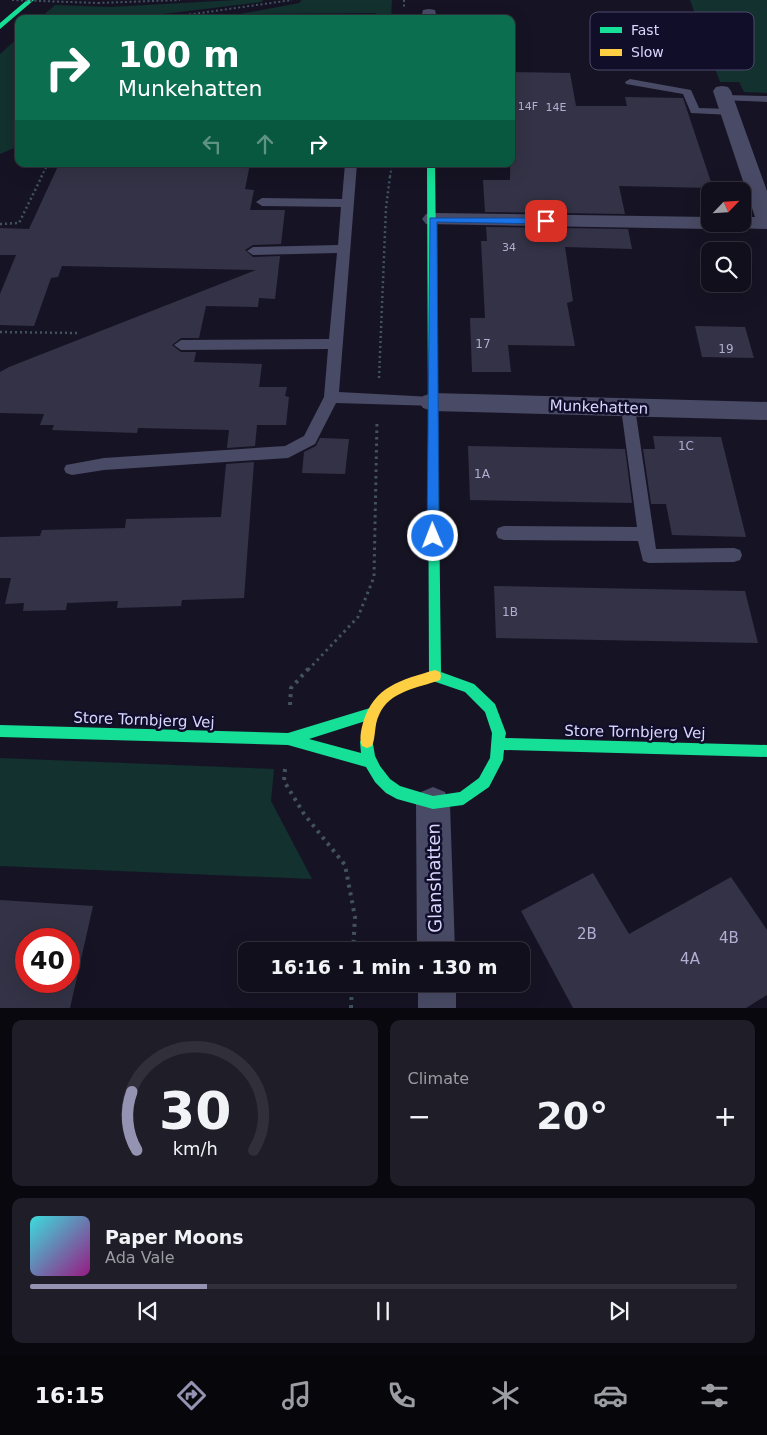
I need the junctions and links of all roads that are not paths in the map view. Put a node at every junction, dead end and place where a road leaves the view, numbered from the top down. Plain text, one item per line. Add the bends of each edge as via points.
1 (31, 0) edge
2 (0, 27) edge
3 (630, 82) dead end
4 (767, 99) edge
5 (726, 100) junction
6 (351, 167) edge
7 (431, 167) edge
8 (262, 202) dead end
9 (348, 203) junction
10 (433, 220) junction
11 (767, 222) edge
12 (701, 223) edge
13 (751, 223) edge
14 (344, 249) junction
15 (253, 251) dead end
16 (336, 344) junction
17 (181, 345) dead end
18 (331, 397) junction
19 (432, 402) junction
20 (628, 408) junction
21 (767, 411) edge
22 (72, 469) dead end
23 (504, 533) dead end
24 (646, 534) junction
25 (734, 555) dead end
26 (435, 676) junction
27 (370, 714) junction
28 (0, 731) edge
29 (288, 739) junction
30 (502, 744) junction
31 (767, 750) edge
32 (370, 762) junction
33 (433, 804) junction
34 (436, 942) edge
35 (437, 992) edge
36 (437, 1008) edge

1 - 2 street
3 - 5 lane via 686,92 695,111
4 - 5 lane
5 - 11 street
6 - 9 lane
7 - 10 street
8 - 9 lane
9 - 14 lane
10 - 12 street
10 - 19 street
11 - 13 street
14 - 15 lane
14 - 16 lane
16 - 17 lane
16 - 18 lane
18 - 19 lane
18 - 22 lane via 310,440 288,452
19 - 20 street, Munkehatten
19 - 26 street
20 - 21 street, Munkehatten
20 - 24 lane
23 - 24 lane
24 - 25 lane via 649,556
26 - 27 street via 415,678 397,685 381,697
26 - 30 street via 462,683 475,690 490,705 499,724
27 - 29 street, Store Tornbjerg Vej
27 - 32 street via 366,729
28 - 29 street, Store Tornbjerg Vej
29 - 32 street, Store Tornbjerg Vej
30 - 31 street, Store Tornbjerg Vej
30 - 33 street via 498,763 474,794 454,802
32 - 33 street via 380,778 395,792
33 - 34 street, Glanshatten
35 - 36 street

